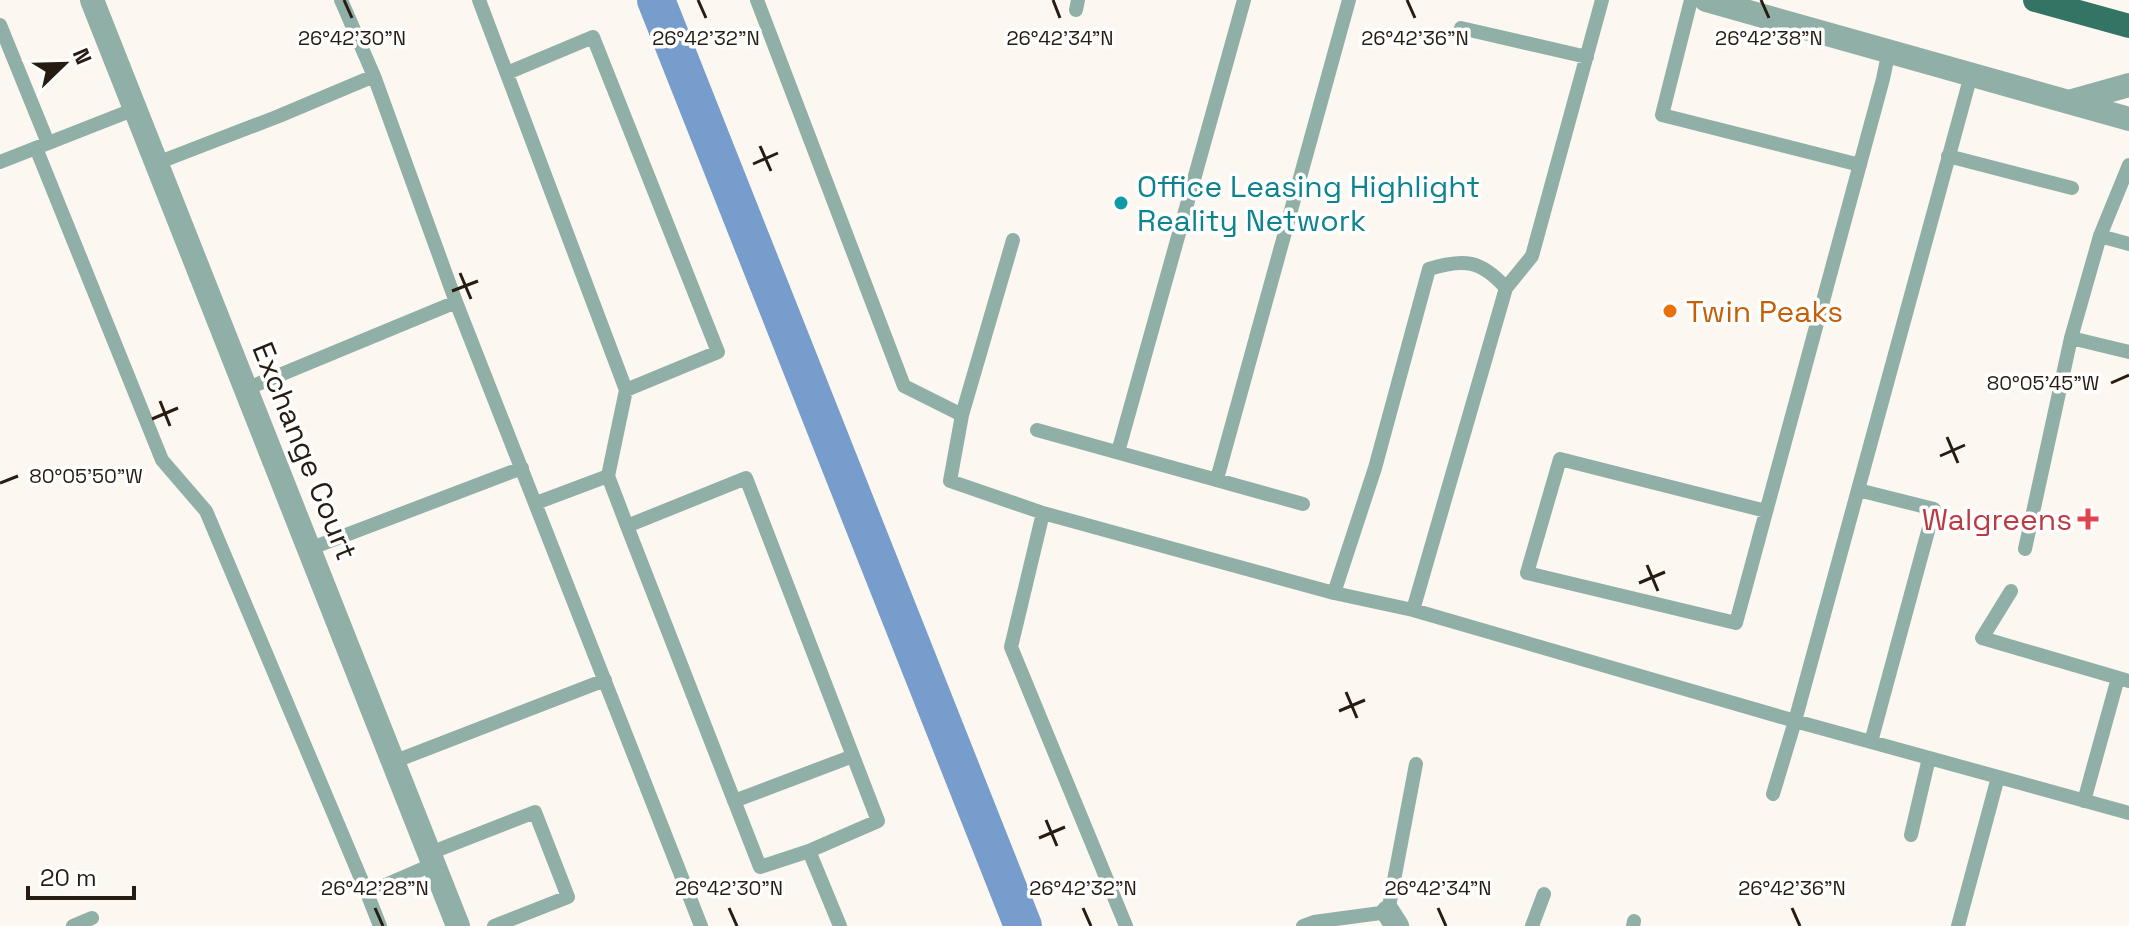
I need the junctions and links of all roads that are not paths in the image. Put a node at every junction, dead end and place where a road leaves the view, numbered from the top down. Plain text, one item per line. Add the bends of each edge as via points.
1 (92, 0) edge
2 (341, 0) edge
3 (479, 0) edge
4 (757, 0) edge
5 (1244, 0) edge
6 (1349, 0) edge
7 (1602, 0) edge
8 (1691, 0) edge
9 (1706, 0) edge
10 (2035, 0) edge
11 (0, 25) edge
12 (2129, 26) edge
13 (1461, 28) dead end
14 (1889, 50) junction
15 (1587, 57) junction
16 (507, 73) junction
17 (1971, 75) junction
18 (374, 76) junction
19 (2129, 85) edge
20 (2072, 101) junction
21 (135, 109) junction
22 (2129, 119) edge
23 (42, 146) junction
24 (1948, 156) junction
25 (0, 162) edge
26 (157, 163) junction
27 (1860, 165) junction
28 (2129, 165) edge
29 (2072, 188) dead end
30 (2100, 236) junction
31 (1013, 240) dead end
32 (2129, 244) edge
33 (1506, 288) junction
34 (456, 302) junction
35 (2071, 338) junction
36 (2129, 352) edge
37 (246, 389) junction
38 (626, 390) junction
39 (962, 415) junction
40 (1037, 430) dead end
41 (1118, 452) junction
42 (522, 468) junction
43 (608, 476) junction
44 (1217, 479) junction
45 (1858, 490) junction
46 (536, 503) junction
47 (1303, 504) dead end
48 (1766, 511) junction
49 (1043, 513) junction
50 (627, 526) junction
51 (309, 549) junction
52 (2025, 549) dead end
53 (2011, 591) dead end
54 (1334, 593) junction
55 (1413, 610) junction
56 (2124, 679) edge
57 (605, 680) junction
58 (1795, 721) junction
59 (1871, 742) junction
60 (853, 756) junction
61 (1929, 758) junction
62 (393, 762) junction
63 (1416, 764) dead end
64 (1998, 777) junction
65 (1773, 794) dead end
66 (734, 801) junction
67 (2084, 801) junction
68 (2129, 813) edge
69 (1911, 835) dead end
70 (809, 851) junction
71 (432, 859) junction
72 (367, 893) junction
73 (1544, 894) dead end
74 (92, 918) dead end
75 (1393, 919) edge
76 (73, 926) edge
77 (380, 926) edge
78 (458, 926) edge
79 (494, 926) edge
80 (701, 926) edge
81 (840, 926) edge
82 (1126, 926) edge
83 (1303, 926) edge
84 (1532, 926) edge
85 (1958, 926) edge

1 - 21 street, Exchange Court
2 - 18 lane
3 - 16 lane
4 - 39 lane via 904,386
5 - 41 lane
6 - 44 lane
7 - 15 lane
8 - 27 lane via 1662,115
9 - 14 street
10 - 12 main road
11 - 23 lane
13 - 15 lane
14 - 17 street
14 - 27 lane
15 - 33 lane via 1532,256
16 - 38 lane
16 - 38 lane via 593,37 718,352
17 - 20 street
17 - 24 lane
18 - 26 lane
18 - 34 lane
19 - 20 street
20 - 22 street
21 - 23 lane
21 - 26 street, Exchange Court
23 - 25 lane
23 - 72 lane via 162,460 206,511
24 - 29 lane
24 - 45 lane
26 - 37 street, Exchange Court
27 - 48 lane
28 - 30 lane
30 - 32 lane
30 - 35 lane
31 - 39 lane
33 - 54 lane via 1491,272 1470,262 1429,269 1375,468
33 - 55 lane
34 - 37 lane
34 - 42 lane
35 - 36 lane
35 - 52 lane
37 - 51 street, Exchange Court
38 - 43 lane
39 - 49 lane via 950,481
40 - 41 lane
41 - 44 lane
42 - 46 lane
42 - 51 lane
43 - 46 lane
43 - 50 lane
44 - 47 lane
45 - 58 lane
45 - 59 lane via 1934,509
46 - 57 lane
48 - 48 lane via 1560,459 1527,573 1736,623
49 - 54 lane
49 - 82 lane via 1011,647
50 - 60 lane via 746,478
50 - 66 lane
51 - 62 street, Exchange Court
53 - 56 lane via 1982,638
54 - 55 lane
55 - 58 lane
56 - 67 lane
57 - 62 lane
57 - 80 lane
58 - 59 lane
58 - 65 lane
59 - 61 lane
60 - 66 lane
60 - 70 lane via 878,821
61 - 64 lane
61 - 69 lane
62 - 71 street, Exchange Court
63 - 75 lane
64 - 67 lane
64 - 85 lane
66 - 70 lane via 760,867
67 - 68 lane
70 - 81 lane
71 - 72 lane
71 - 78 street, Exchange Court
71 - 79 lane via 535,812 568,897
72 - 77 lane
73 - 84 lane
74 - 76 lane
75 - 83 lane

